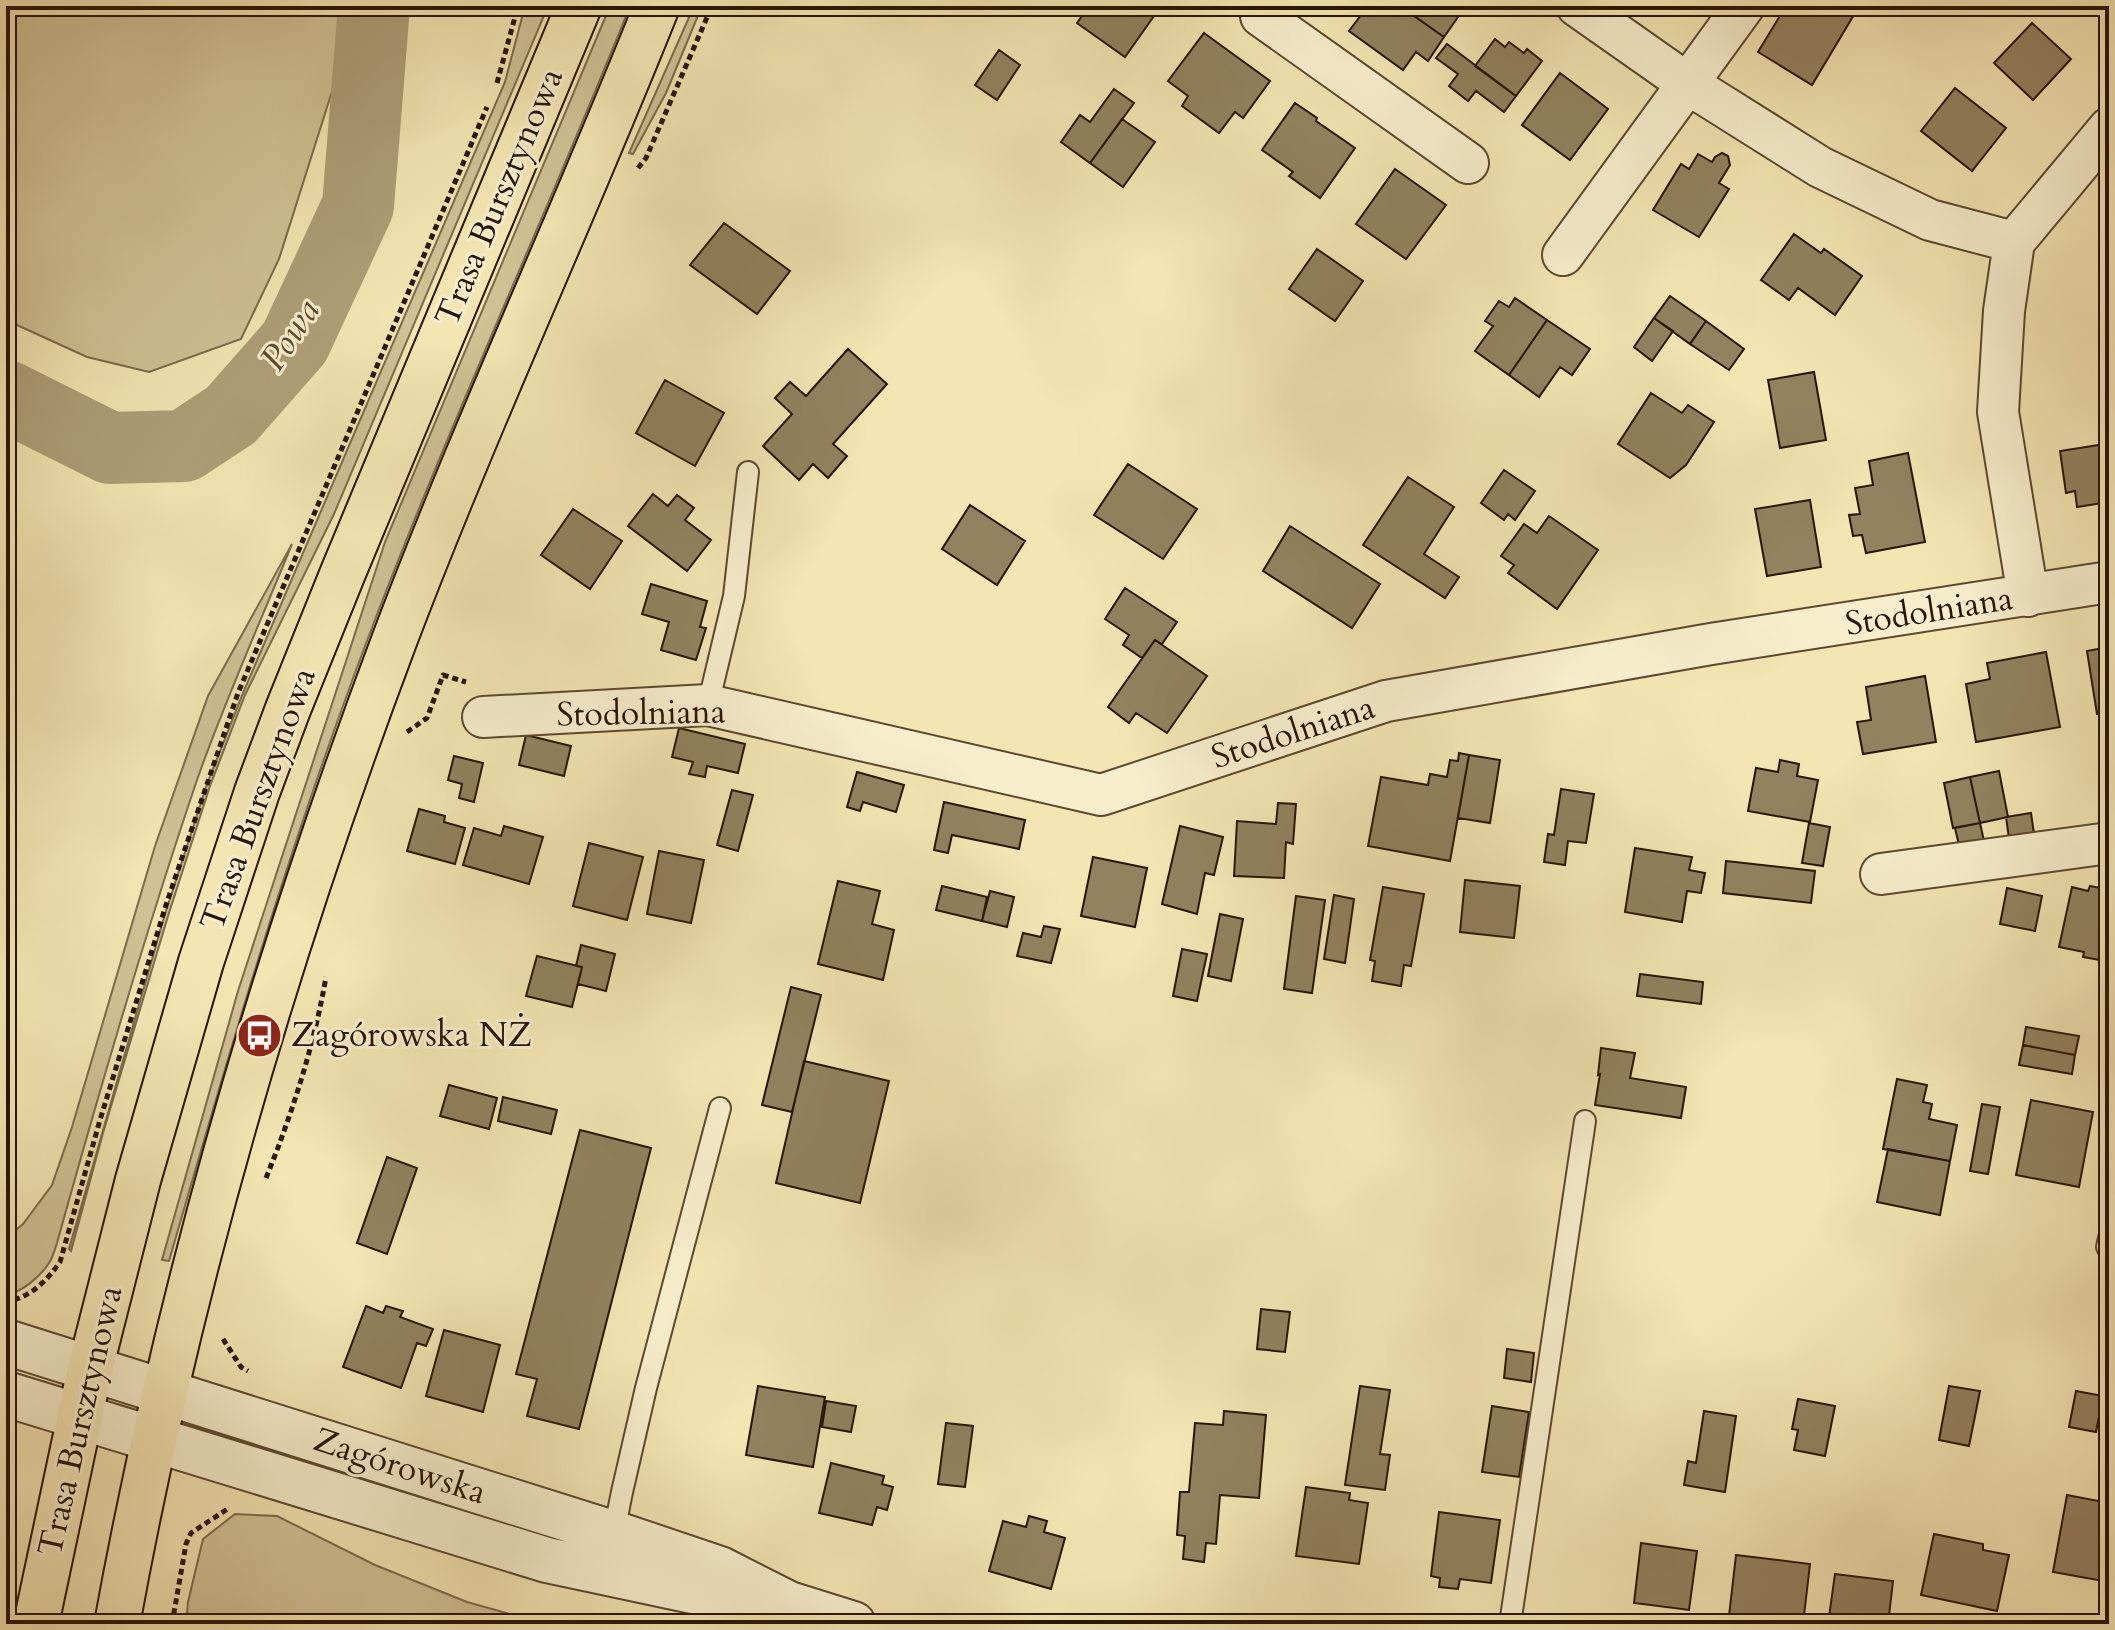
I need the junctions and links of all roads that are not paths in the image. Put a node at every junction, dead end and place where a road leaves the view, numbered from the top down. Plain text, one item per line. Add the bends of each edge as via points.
1 (579, 6) edge
2 (657, 6) edge
3 (1577, 6) edge
4 (1744, 6) edge
5 (1259, 9) edge
6 (1688, 84) junction
7 (2109, 128) edge
8 (1468, 163) dead end
9 (2014, 242) junction
10 (1563, 255) dead end
11 (748, 472) dead end
12 (2109, 582) edge
13 (2028, 596) junction
14 (708, 705) junction
15 (483, 717) dead end
16 (2109, 843) edge
17 (1881, 874) dead end
18 (720, 1108) dead end
19 (1585, 1121) dead end
20 (6, 1342) edge
21 (90, 1369) junction
22 (165, 1392) junction
23 (6, 1394) edge
24 (80, 1417) junction
25 (153, 1439) junction
26 (610, 1553) junction
27 (36, 1624) edge
28 (117, 1624) edge
29 (853, 1624) edge
30 (1510, 1624) edge

1 - 21 main road, Trasa Bursztynowa via 257,792 162,1091
2 - 22 main road via 444,516 328,825 218,1181
3 - 6 street
4 - 6 street
5 - 8 street
6 - 9 street via 1861,187 1930,220
6 - 10 street
7 - 9 street
9 - 13 street via 1998,412
11 - 14 lane via 734,596
12 - 13 street, Stodolniana
13 - 14 street, Stodolniana via 1386,701 1101,795
14 - 15 street, Stodolniana
16 - 17 street
18 - 26 lane via 646,1388
19 - 30 lane
20 - 21 street, Zagórowska
21 - 22 street, Zagórowska
21 - 24 main road, Trasa Bursztynowa
22 - 25 main road
22 - 26 street, Zagórowska
23 - 24 street, Zagórowska
24 - 25 street, Zagórowska
24 - 27 main road, Trasa Bursztynowa
25 - 26 street, Zagórowska via 547,1560
25 - 28 main road
26 - 29 street, Zagórowska via 720,1569 789,1604

